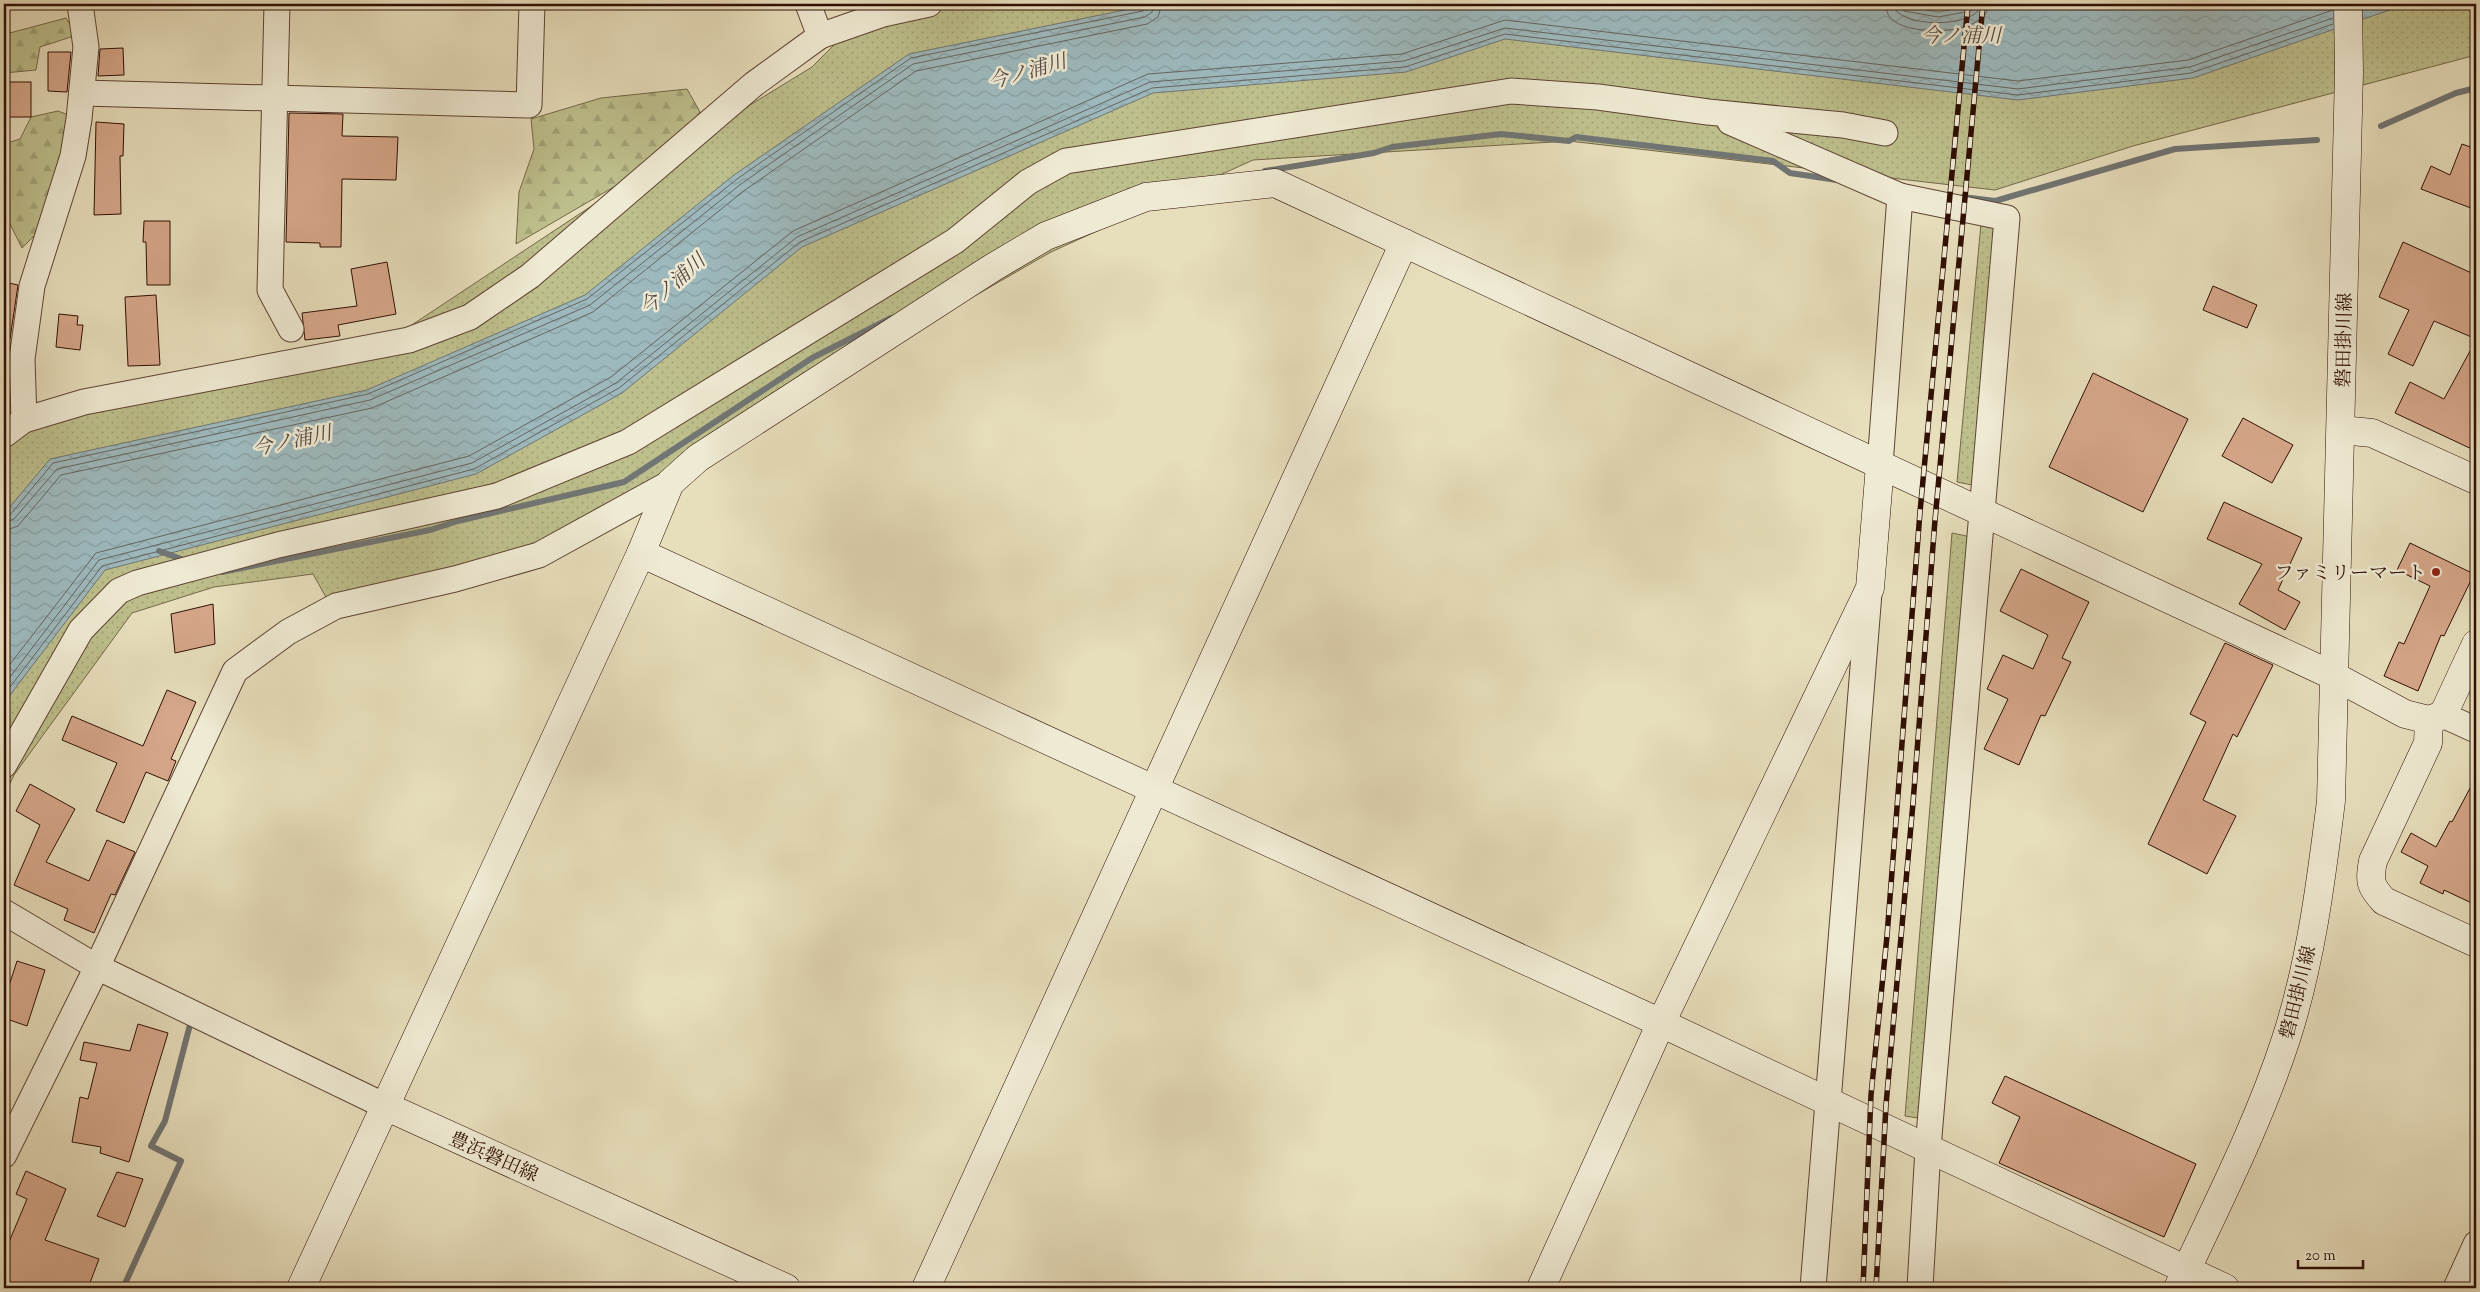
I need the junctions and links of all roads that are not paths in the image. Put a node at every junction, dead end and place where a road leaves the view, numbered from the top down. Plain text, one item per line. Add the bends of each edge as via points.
1 (80, 4) edge
2 (277, 4) edge
3 (532, 4) edge
4 (808, 4) edge
5 (929, 4) edge
6 (2348, 4) edge
7 (820, 36) junction
8 (82, 93) junction
9 (274, 98) junction
10 (1708, 112) junction
11 (1885, 133) dead end
12 (1900, 196) junction
13 (1404, 243) junction
14 (291, 329) dead end
15 (13, 357) edge
16 (24, 420) junction
17 (2341, 430) junction
18 (4, 435) edge
19 (1880, 465) junction
20 (2476, 480) edge
21 (670, 483) junction
22 (1983, 512) junction
23 (642, 552) junction
24 (1870, 588) junction
25 (2476, 644) edge
26 (2334, 676) junction
27 (2436, 717) junction
28 (2476, 730) edge
29 (4, 765) edge
30 (1155, 790) junction
31 (4, 912) edge
32 (2476, 943) edge
33 (97, 967) junction
34 (1661, 1023) junction
35 (1826, 1100) junction
36 (385, 1106) junction
37 (1928, 1148) junction
38 (4, 1155) edge
39 (2476, 1244) edge
40 (2182, 1279) edge
41 (301, 1288) edge
42 (786, 1288) edge
43 (926, 1288) edge
44 (1541, 1288) edge
45 (1813, 1288) edge
46 (1920, 1288) edge
47 (2225, 1288) edge
48 (2456, 1288) edge

1 - 8 street via 86,47
2 - 9 street
3 - 9 street via 529,105
4 - 7 street
5 - 7 street via 883,14
6 - 17 street, 磐田掛川線
7 - 16 street via 747,90 530,276 470,317 409,340 84,402
8 - 9 street
8 - 15 street via 73,156
9 - 14 street via 270,290
10 - 11 street via 1843,125
10 - 12 street
10 - 29 street via 1598,97 1511,91 1066,161 1028,182 955,241 628,442 497,496 278,545 137,583 119,591 81,630
12 - 19 street
12 - 22 street via 2008,218
13 - 19 street
13 - 21 street via 1275,184 1146,197 1046,236 992,268 698,458
13 - 30 street
15 - 16 street
16 - 18 street
17 - 20 street via 2372,433
17 - 26 street, 磐田掛川線
19 - 22 street
19 - 24 street
21 - 23 street
21 - 33 street via 539,555 455,579 336,606 288,632 235,671
22 - 26 street
22 - 37 street
23 - 30 street
23 - 36 street
24 - 34 street
24 - 35 street
25 - 27 street
26 - 27 street via 2405,714
26 - 40 street, 磐田掛川線 via 2331,801 2312,931 2295,1006 2254,1127
27 - 28 street
27 - 32 street via 2428,743 2373,861 2369,877 2374,891 2384,901
30 - 34 street
30 - 43 street
31 - 33 street
33 - 36 street
33 - 38 street
34 - 35 street
34 - 44 street
35 - 37 street
35 - 45 street
36 - 41 street
36 - 42 street, 豊浜磐田線
37 - 40 street
37 - 46 street
39 - 48 street
40 - 47 street

